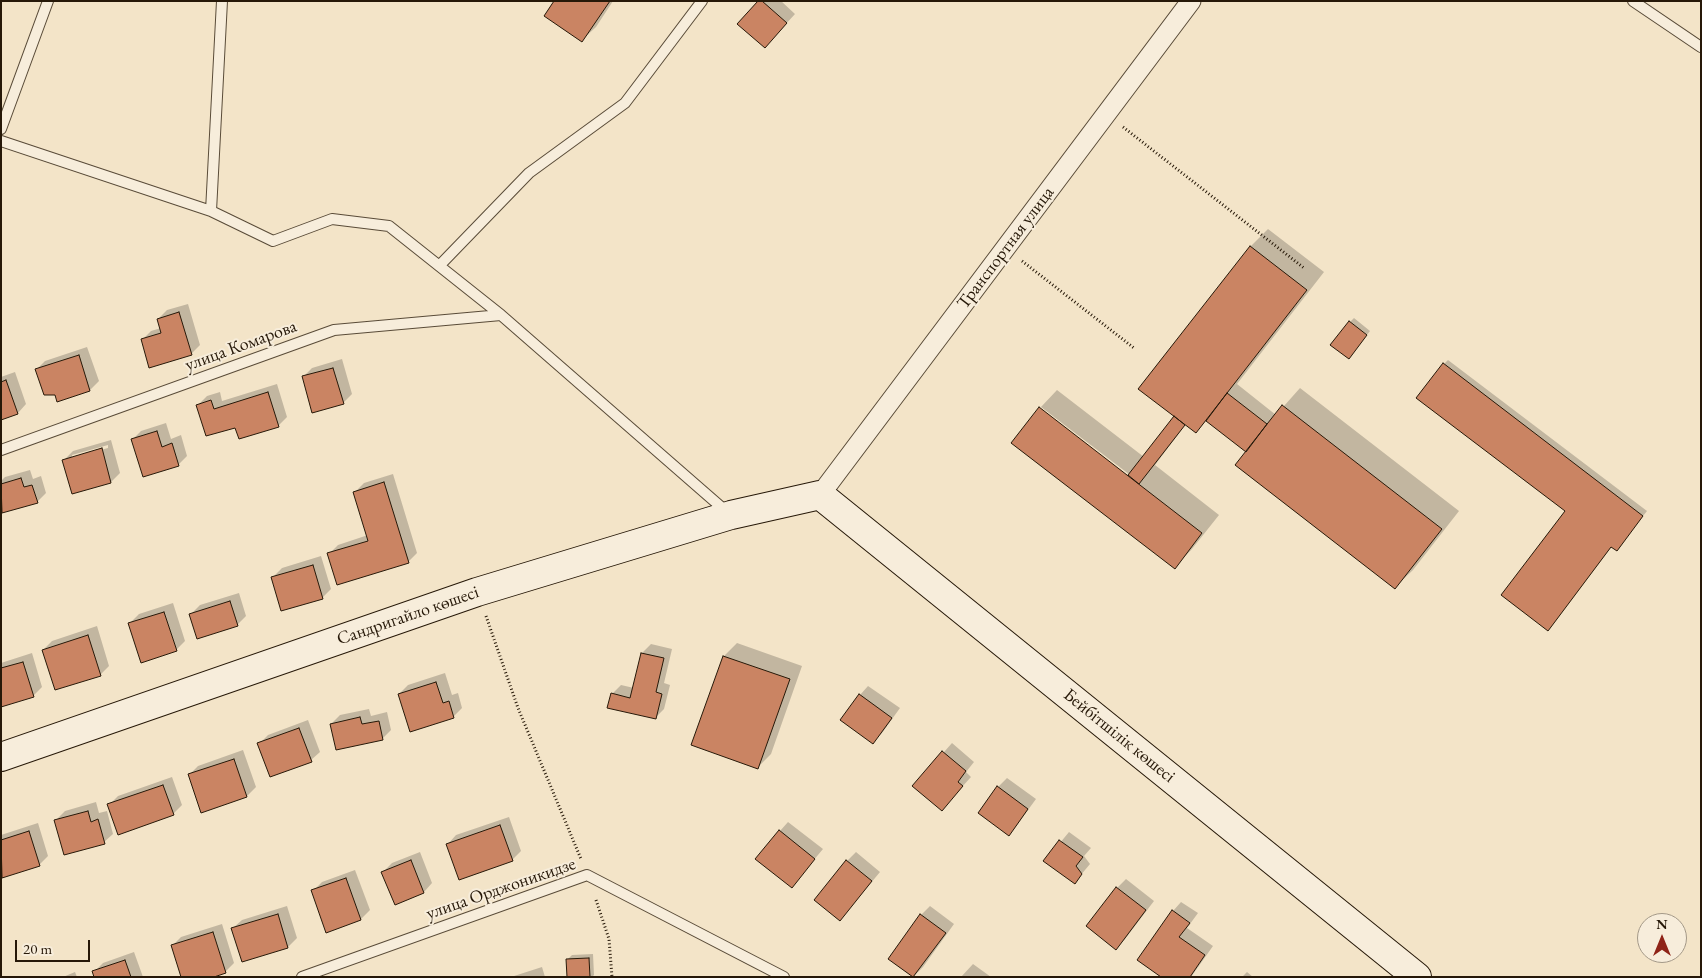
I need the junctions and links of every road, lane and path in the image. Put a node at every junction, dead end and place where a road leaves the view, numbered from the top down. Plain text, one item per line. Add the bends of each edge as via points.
1 (48, 1) edge
2 (222, 1) edge
3 (702, 1) edge
4 (1191, 1) edge
5 (1633, 1) edge
6 (1701, 47) edge
7 (1107, 114) junction
8 (1, 130) edge
9 (1, 141) edge
10 (210, 210) junction
11 (1006, 248) junction
12 (439, 266) junction
13 (1304, 268) dead end
14 (501, 315) junction
15 (1134, 348) dead end
16 (1, 450) edge
17 (820, 495) junction
18 (731, 515) junction
19 (478, 592) junction
20 (1, 757) edge
21 (587, 875) junction
22 (302, 977) edge
23 (612, 977) edge
24 (784, 977) edge
25 (1417, 977) edge

1 - 8 lane
2 - 10 lane
3 - 12 lane via 625,104 529,173
4 - 7 street, Транспортная улица
5 - 6 lane
7 - 11 street, Транспортная улица
7 - 13 path
9 - 10 lane
10 - 12 lane via 273,240 332,219 389,226
11 - 15 path
11 - 17 street, Транспортная улица
12 - 14 lane
14 - 16 lane, улица Комарова via 334,330
14 - 18 lane
17 - 18 street, Сандригайло көшесі
17 - 25 street, Бейбітшілік көшесі
18 - 19 street, Сандригайло көшесі
19 - 20 street, Сандригайло көшесі
19 - 21 path via 518,708
21 - 22 lane, улица Орджоникидзе
21 - 23 path via 610,938
21 - 24 lane, улица Орджоникидзе

